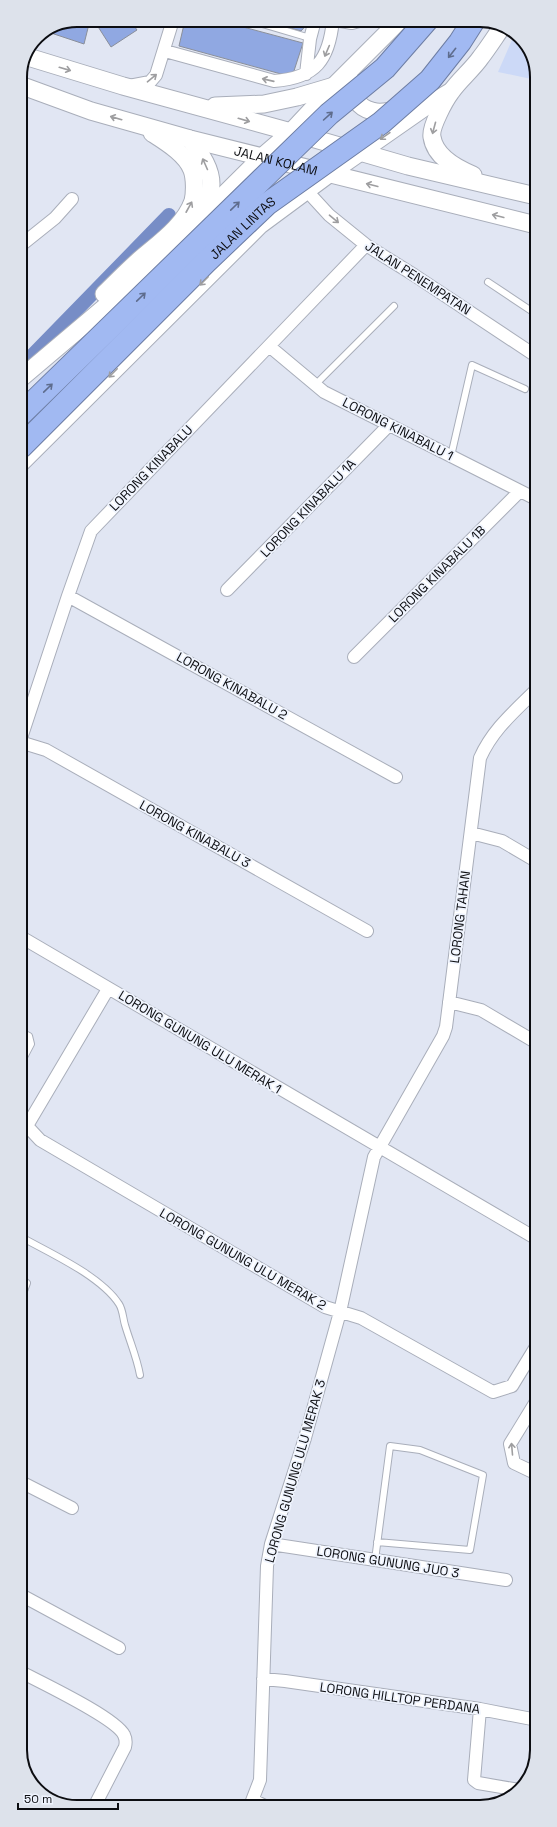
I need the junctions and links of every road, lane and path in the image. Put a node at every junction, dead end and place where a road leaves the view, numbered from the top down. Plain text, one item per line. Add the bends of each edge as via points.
1 (171, 27) edge
2 (273, 27) edge
3 (313, 27) edge
4 (333, 27) edge
5 (394, 27) edge
6 (421, 27) edge
7 (470, 27) edge
8 (499, 31) edge
9 (310, 38) junction
10 (380, 42) junction
11 (165, 51) junction
12 (31, 58) edge
13 (306, 74) junction
14 (123, 86) junction
15 (334, 86) junction
16 (27, 88) edge
17 (450, 92) junction
18 (428, 105) junction
19 (201, 107) junction
20 (136, 124) junction
21 (292, 132) junction
22 (190, 139) junction
23 (361, 153) junction
24 (262, 157) junction
25 (425, 170) junction
26 (329, 174) junction
27 (504, 188) junction
28 (307, 191) junction
29 (530, 194) edge
30 (72, 199) dead end
31 (457, 206) junction
32 (204, 215) junction
33 (530, 224) edge
34 (27, 240) edge
35 (366, 245) junction
36 (488, 282) dead end
37 (394, 306) dead end
38 (530, 310) edge
39 (269, 346) junction
40 (530, 352) edge
41 (27, 373) edge
42 (27, 374) edge
43 (315, 385) junction
44 (525, 389) dead end
45 (27, 408) edge
46 (389, 425) junction
47 (27, 441) edge
48 (451, 456) junction
49 (27, 457) edge
50 (520, 491) junction
51 (530, 496) edge
52 (227, 590) dead end
53 (68, 596) junction
54 (354, 658) dead end
55 (530, 696) edge
56 (27, 721) edge
57 (27, 744) edge
58 (396, 776) dead end
59 (471, 833) junction
60 (530, 857) edge
61 (367, 931) dead end
62 (27, 941) edge
63 (108, 988) junction
64 (449, 1002) junction
65 (27, 1035) edge
66 (530, 1039) edge
67 (27, 1052) edge
68 (27, 1121) edge
69 (27, 1131) edge
70 (378, 1148) junction
71 (530, 1235) edge
72 (27, 1240) edge
73 (340, 1312) junction
74 (530, 1356) edge
75 (140, 1375) dead end
76 (530, 1411) edge
77 (530, 1471) edge
78 (27, 1485) edge
79 (72, 1508) dead end
80 (377, 1542) junction
81 (271, 1544) junction
82 (375, 1560) junction
83 (506, 1580) dead end
84 (27, 1598) edge
85 (119, 1648) dead end
86 (27, 1675) edge
87 (263, 1679) junction
88 (480, 1709) junction
89 (530, 1719) edge
90 (512, 1789) edge
91 (98, 1800) edge
92 (253, 1800) edge

1 - 11 street
2 - 9 lane
3 - 9 street
4 -> 13 street via 329,47 322,62
5 - 10 main road
45 -> 6 highway, JALAN LINTAS, bridge via 329,114 385,68
7 -> 47 highway, JALAN LINTAS, bridge via 430,80 381,123 267,204 207,260
8 - 17 main road via 480,58
9 - 13 street
10 - 15 main road
10 - 18 main road via 353,85 353,95 358,105 372,112
13 -> 11 street via 288,80 274,81
14 -> 11 street via 150,82 156,75
12 -> 14 main road
14 - 19 main road
15 - 19 main road via 264,104
15 - 21 main road
20 -> 16 main road, JALAN KOLAM
17 - 18 main road, JALAN LINTAS
17 -> 27 main road via 435,122 432,136 436,147 442,156 458,169
18 -> 23 main road, JALAN LINTAS
19 -> 21 main road
20 - 22 main road, JALAN KOLAM
41 -> 20 main road via 67,328 182,220 193,201 192,170 184,158 166,142
21 - 23 main road
21 - 24 main road
22 - 24 main road, JALAN KOLAM
32 -> 22 main road via 211,180 204,160
23 - 25 main road
23 - 26 main road, JALAN LINTAS
24 - 26 main road, JALAN KOLAM
24 - 32 main road
25 - 27 main road
25 - 31 main road via 415,176 415,181 420,187
26 - 28 main road, JALAN LINTAS
31 -> 26 main road, JALAN KOLAM
27 - 29 main road
28 -> 35 street, JALAN PENEMPATAN via 329,215
28 -> 49 main road, JALAN LINTAS via 260,225
30 - 34 street via 55,218
33 -> 31 main road, JALAN KOLAM
32 - 42 main road via 144,274
35 - 39 street, LORONG KINABALU
35 - 40 street, JALAN PENEMPATAN
36 - 38 lane
37 - 43 lane
39 - 43 street, LORONG KINABALU 1
39 - 53 street, LORONG KINABALU via 91,531
43 - 46 street, LORONG KINABALU 1
44 - 48 lane via 472,365
46 - 48 street, LORONG KINABALU 1
46 - 52 street, LORONG KINABALU 1A
48 - 50 street, LORONG KINABALU 1
50 - 51 street, LORONG KINABALU 1
50 - 54 street, LORONG KINABALU 1B
53 - 56 street, LORONG KINABALU
53 - 58 street, LORONG KINABALU 2
55 - 59 street, LORONG TAHAN via 499,727 487,742 480,758
57 - 61 street, LORONG KINABALU 3 via 46,750
59 - 60 street via 502,841
59 - 64 street, LORONG TAHAN
62 - 63 street, LORONG GUNUNG ULU MERAK 1
63 - 68 street
63 - 70 street, LORONG GUNUNG ULU MERAK 1
64 - 66 street via 481,1010
64 - 70 street, LORONG TAHAN via 443,1036
65 - 67 lane via 31,1044
69 - 73 street, LORONG GUNUNG ULU MERAK 2 via 325,1307
70 - 71 street, LORONG GUNUNG ULU MERAK 1
70 - 73 street, LORONG GUNUNG ULU MERAK 3
72 - 75 lane via 79,1269 120,1305
73 - 74 street, LORONG GUNUNG ULU MERAK 2 via 360,1318 493,1392 512,1386
73 - 81 street, LORONG GUNUNG ULU MERAK 3 via 305,1438
77 -> 76 street via 514,1463 510,1444
78 - 79 street
80 - 80 lane via 470,1550 483,1475 420,1450 390,1446
80 - 82 lane
81 - 82 street, LORONG GUNUNG JUO 3
81 - 87 street, LORONG GUNUNG ULU MERAK 3 via 267,1566
82 - 83 street, LORONG GUNUNG JUO 3
84 - 85 street
86 - 91 street via 108,1719 124,1733 125,1747
87 - 88 street, LORONG HILLTOP PERDANA
87 - 92 street, LORONG GUNUNG ULU MERAK 3 via 260,1780
88 - 89 street, LORONG HILLTOP PERDANA
88 - 90 street via 474,1780 478,1783

